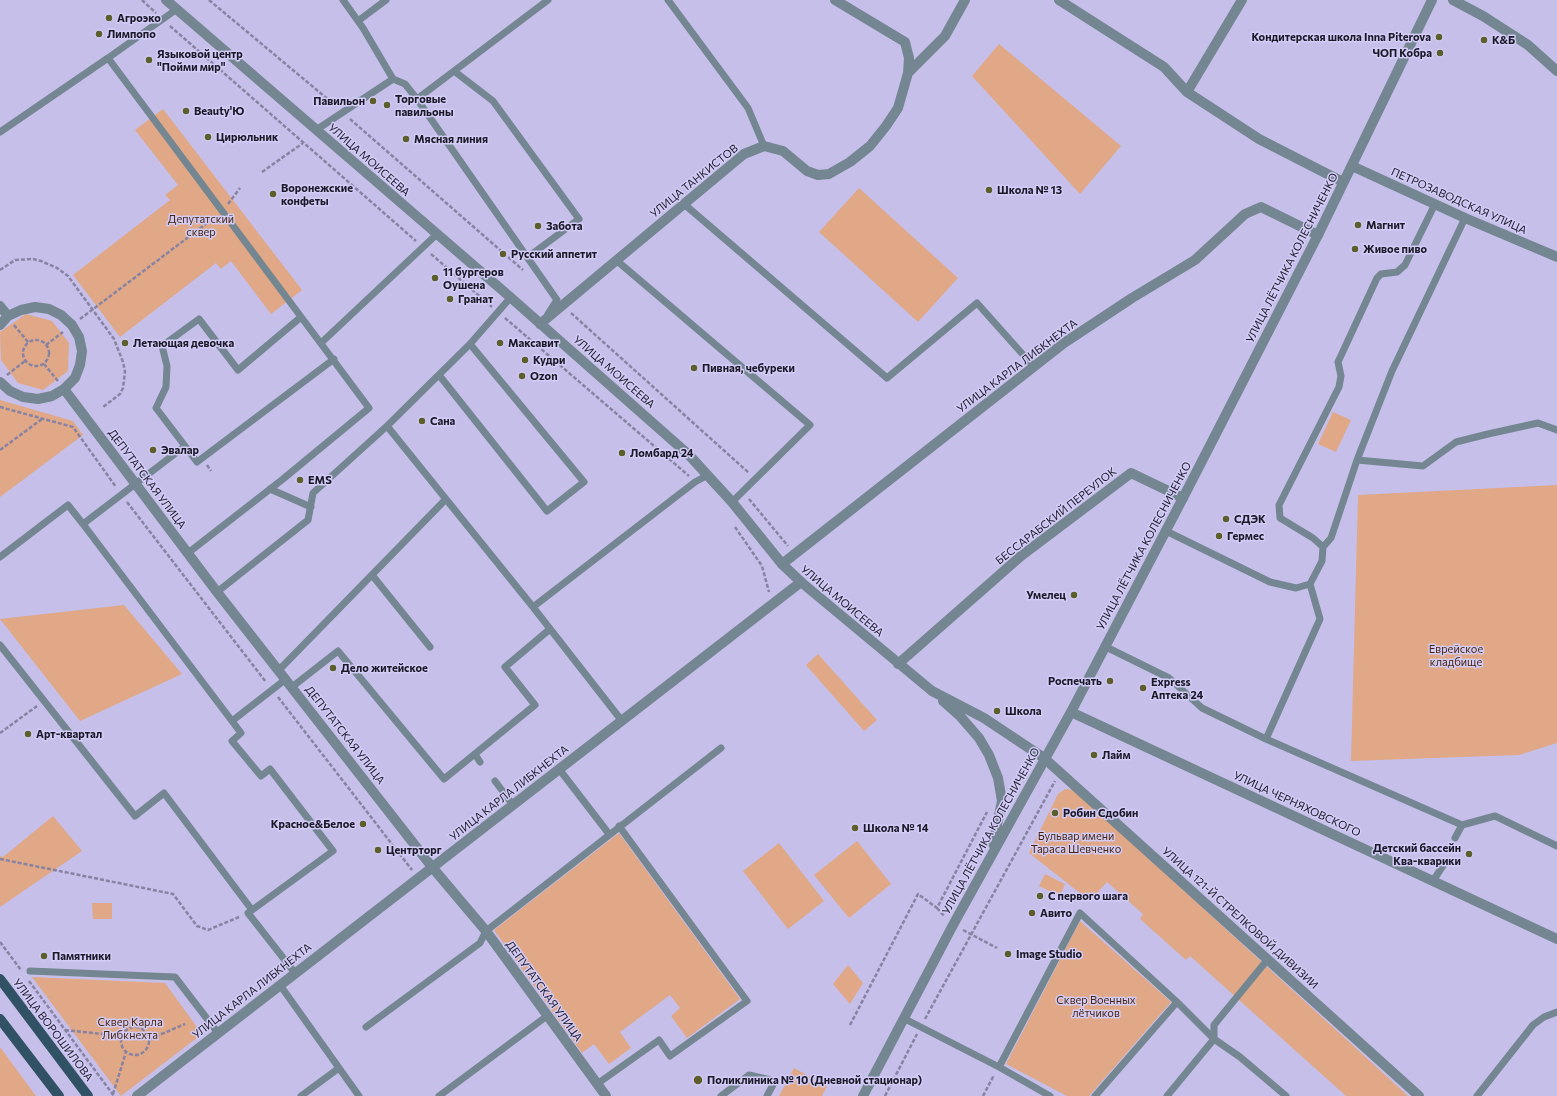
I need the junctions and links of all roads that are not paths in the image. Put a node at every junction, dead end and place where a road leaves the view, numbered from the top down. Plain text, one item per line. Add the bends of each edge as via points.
1 (343, 0) edge
2 (386, 0) edge
3 (548, 0) edge
4 (668, 0) edge
5 (835, 0) edge
6 (965, 0) edge
7 (1059, 0) edge
8 (1242, 0) edge
9 (1432, 0) edge
10 (1453, 0) edge
11 (172, 3) edge
12 (358, 21) junction
13 (108, 58) junction
14 (1557, 70) edge
15 (454, 71) junction
16 (908, 73) junction
17 (393, 79) junction
18 (1187, 92) junction
19 (418, 99) junction
20 (316, 130) junction
21 (0, 132) edge
22 (764, 146) junction
23 (1352, 166) junction
24 (1343, 182) junction
25 (684, 204) junction
26 (1435, 204) junction
27 (1465, 218) junction
28 (437, 234) junction
29 (1318, 235) junction
30 (528, 257) junction
31 (1557, 257) edge
32 (616, 260) junction
33 (510, 297) junction
34 (0, 306) edge
35 (8, 316) junction
36 (301, 317) junction
37 (540, 324) junction
38 (0, 325) edge
39 (321, 343) junction
40 (470, 344) junction
41 (334, 359) junction
42 (1034, 367) junction
43 (439, 375) junction
44 (0, 382) edge
45 (64, 389) junction
46 (387, 426) junction
47 (1557, 430) edge
48 (185, 446) junction
49 (1357, 460) junction
50 (708, 475) junction
51 (135, 483) junction
52 (270, 489) junction
53 (1183, 498) junction
54 (446, 499) junction
55 (732, 502) junction
56 (310, 508) junction
57 (83, 524) junction
58 (1166, 531) junction
59 (1322, 547) junction
60 (188, 553) junction
61 (0, 557) edge
62 (782, 564) junction
63 (372, 575) junction
64 (801, 582) junction
65 (1310, 584) junction
66 (217, 592) junction
67 (533, 607) junction
68 (550, 629) junction
69 (0, 645) edge
70 (1104, 646) junction
71 (430, 647) dead end
72 (898, 664) junction
73 (279, 670) junction
74 (286, 679) junction
75 (292, 687) junction
76 (932, 691) junction
77 (1071, 712) junction
78 (232, 721) junction
79 (622, 721) junction
80 (1266, 739) junction
81 (721, 748) dead end
82 (475, 754) junction
83 (1044, 758) junction
84 (480, 762) dead end
85 (559, 769) junction
86 (495, 781) dead end
87 (513, 805) junction
88 (1462, 825) junction
89 (619, 826) junction
90 (609, 834) junction
91 (1455, 838) dead end
92 (1557, 846) edge
93 (990, 858) junction
94 (1444, 864) dead end
95 (432, 867) junction
96 (1433, 881) junction
97 (250, 911) junction
98 (486, 931) junction
99 (1557, 939) edge
100 (1268, 958) junction
101 (26, 972) road end
102 (295, 973) junction
103 (0, 979) edge
104 (280, 985) junction
105 (1177, 1002) junction
106 (1557, 1012) edge
107 (547, 1016) junction
108 (0, 1019) edge
109 (905, 1019) junction
110 (366, 1027) dead end
111 (218, 1033) junction
112 (1214, 1039) junction
113 (999, 1067) junction
114 (339, 1068) junction
115 (597, 1084) junction
116 (59, 1096) edge
117 (88, 1096) edge
118 (136, 1096) edge
119 (301, 1096) edge
120 (359, 1096) edge
121 (439, 1096) edge
122 (606, 1096) edge
123 (721, 1096) edge
124 (767, 1096) edge
125 (863, 1096) edge
126 (1050, 1096) edge
127 (1095, 1096) edge
128 (1167, 1096) edge
129 (1286, 1096) edge
130 (1419, 1096) edge
131 (1477, 1096) edge

1 - 12 lane
2 - 12 lane
3 - 15 lane
4 - 22 lane via 748,108
5 - 16 street via 905,42 909,58
6 - 16 street via 945,36
7 - 18 street via 1164,67
8 - 18 street
9 - 23 street, УЛИЦА ЛЁТЧИКА КОЛЕСНИЧЕНКО
10 - 14 street via 1528,45
11 - 13 lane via 162,18
11 - 20 street, УЛИЦА МОИСЕЕВА
12 - 17 lane
13 - 21 lane
13 - 36 lane
15 - 19 lane
15 - 30 lane via 493,102 579,218
16 - 22 street via 898,108 886,126 870,146 829,174 818,175 807,171 783,151
17 - 19 lane via 405,84
17 - 20 lane
18 - 24 street via 1259,139
19 - 30 lane
20 - 28 street, УЛИЦА МОИСЕЕВА
22 - 25 street, УЛИЦА ТАНКИСТОВ via 744,154
23 - 24 street, УЛИЦА ЛЁТЧИКА КОЛЕСНИЧЕНКО
23 - 26 street, ПЕТРОЗАВОДСКАЯ УЛИЦА
24 - 29 street, УЛИЦА ЛЁТЧИКА КОЛЕСНИЧЕНКО
25 - 32 street, УЛИЦА ТАНКИСТОВ
25 - 42 lane via 887,378 976,303
26 - 27 street, ПЕТРОЗАВОДСКАЯ УЛИЦА
26 - 59 lane via 1405,265 1397,272 1381,274 1377,278 1338,362 1341,376 1339,387 1279,505 1280,518
27 - 31 street, ПЕТРОЗАВОДСКАЯ УЛИЦА
27 - 49 lane via 1392,372
28 - 33 street, УЛИЦА МОИСЕЕВА
28 - 39 lane
29 - 42 street, УЛИЦА КАРЛА ЛИБКНЕХТА via 1261,207 1245,214 1195,260 1064,343
29 - 53 street, УЛИЦА ЛЁТЧИКА КОЛЕСНИЧЕНКО
30 - 37 lane via 558,300
32 - 37 street, УЛИЦА ТАНКИСТОВ
32 - 55 lane via 810,425
33 - 37 street, УЛИЦА МОИСЕЕВА
33 - 40 lane
34 - 35 street
35 - 38 street
35 - 45 street via 34,307 49,309 62,315 72,325 79,337 82,351 80,365 74,378
36 - 39 lane
36 - 48 lane via 238,370 199,319 162,346 167,366 166,387 156,408
37 - 50 street, УЛИЦА МОИСЕЕВА via 689,455
39 - 41 lane
40 - 43 lane
40 - 43 lane via 584,482 547,511
41 - 48 lane via 197,462
41 - 52 lane via 369,408
42 - 62 street, УЛИЦА КАРЛА ЛИБКНЕХТА
43 - 46 lane
44 - 45 street via 10,391 23,397 38,399 52,396
45 - 51 street, ДЕПУТАТСКАЯ УЛИЦА
46 - 54 lane
46 - 56 lane via 313,493
47 - 49 lane via 1538,423 1456,442 1423,466
48 - 51 lane
49 - 59 lane via 1331,538
50 - 55 street, УЛИЦА МОИСЕЕВА
50 - 67 lane via 695,482
51 - 57 lane
51 - 60 street, ДЕПУТАТСКАЯ УЛИЦА
52 - 56 lane
52 - 60 lane
53 - 58 street, УЛИЦА ЛЁТЧИКА КОЛЕСНИЧЕНКО
53 - 72 street, БЕССАРАБСКИЙ ПЕРЕУЛОК via 1131,473 1021,556
54 - 63 lane
54 - 67 lane
55 - 62 street, УЛИЦА МОИСЕЕВА
56 - 66 lane via 308,520
57 - 61 lane via 68,505
57 - 78 lane
58 - 65 lane via 1270,582 1296,588
58 - 70 street, УЛИЦА ЛЁТЧИКА КОЛЕСНИЧЕНКО
59 - 65 lane via 1322,561
60 - 66 street, ДЕПУТАТСКАЯ УЛИЦА
62 - 64 street, УЛИЦА МОИСЕЕВА
63 - 71 lane
63 - 73 lane
64 - 72 street, УЛИЦА МОИСЕЕВА
64 - 79 street, УЛИЦА КАРЛА ЛИБКНЕХТА
65 - 80 lane via 1320,619
66 - 73 street, ДЕПУТАТСКАЯ УЛИЦА
67 - 68 lane
68 - 79 lane
68 - 82 lane via 505,667 535,705
69 - 97 lane via 135,816 164,793
70 - 77 street, УЛИЦА ЛЁТЧИКА КОЛЕСНИЧЕНКО
70 - 80 lane via 1169,678 1202,708
72 - 76 street, УЛИЦА МОИСЕЕВА
73 - 74 street, ДЕПУТАТСКАЯ УЛИЦА
74 - 75 street, ДЕПУТАТСКАЯ УЛИЦА
74 - 78 lane
75 - 82 lane via 338,651 444,779
75 - 95 street, ДЕПУТАТСКАЯ УЛИЦА
76 - 83 street, УЛИЦА МОИСЕЕВА via 984,718
76 - 93 street via 960,716 979,738 998,778 1002,801
77 - 83 street, УЛИЦА ЛЁТЧИКА КОЛЕСНИЧЕНКО
77 - 96 street, УЛИЦА ЧЕРНЯХОВСКОГО
78 - 97 lane via 241,733 232,741 261,776 270,769 333,851
79 - 85 street, УЛИЦА КАРЛА ЛИБКНЕХТА
80 - 88 lane
81 - 89 lane
82 - 84 lane
83 - 93 street, УЛИЦА ЛЁТЧИКА КОЛЕСНИЧЕНКО
83 - 100 street, УЛИЦА 121-Й СТРЕЛКОВОЙ ДИВИЗИИ
85 - 87 street, УЛИЦА КАРЛА ЛИБКНЕХТА
85 - 90 lane
86 - 87 lane
87 - 95 street, УЛИЦА КАРЛА ЛИБКНЕХТА
88 - 91 lane
88 - 92 lane via 1495,816
89 - 90 lane
89 - 115 lane via 747,1001 670,1056 659,1040
90 - 98 lane
93 - 109 street, УЛИЦА ЛЁТЧИКА КОЛЕСНИЧЕНКО
94 - 96 lane
95 - 98 street, ДЕПУТАТСКАЯ УЛИЦА
95 - 102 street, УЛИЦА КАРЛА ЛИБКНЕХТА
96 - 99 street, УЛИЦА ЧЕРНЯХОВСКОГО
97 - 102 lane
98 - 107 street, ДЕПУТАТСКАЯ УЛИЦА
98 - 110 lane via 480,942
100 - 112 lane via 1214,1025
100 - 130 street, УЛИЦА 121-Й СТРЕЛКОВОЙ ДИВИЗИИ
101 - 111 lane via 175,977
102 - 104 street, УЛИЦА КАРЛА ЛИБКНЕХТА
103 - 117 main road, УЛИЦА ВОРОШИЛОВА
104 - 111 street, УЛИЦА КАРЛА ЛИБКНЕХТА
104 - 114 lane
105 - 112 lane
105 - 113 lane via 1080,913
105 - 127 lane
106 - 131 lane via 1533,1025
107 - 115 street, ДЕПУТАТСКАЯ УЛИЦА
107 - 121 lane
108 - 116 main road
109 - 113 lane
109 - 125 street, УЛИЦА ЛЁТЧИКА КОЛЕСНИЧЕНКО
111 - 118 street, УЛИЦА КАРЛА ЛИБКНЕХТА
112 - 128 lane
112 - 129 lane via 1240,1057
113 - 126 lane
114 - 119 lane
114 - 120 lane
115 - 122 street, ДЕПУТАТСКАЯ УЛИЦА
123 - 124 lane via 749,1075 775,1081

